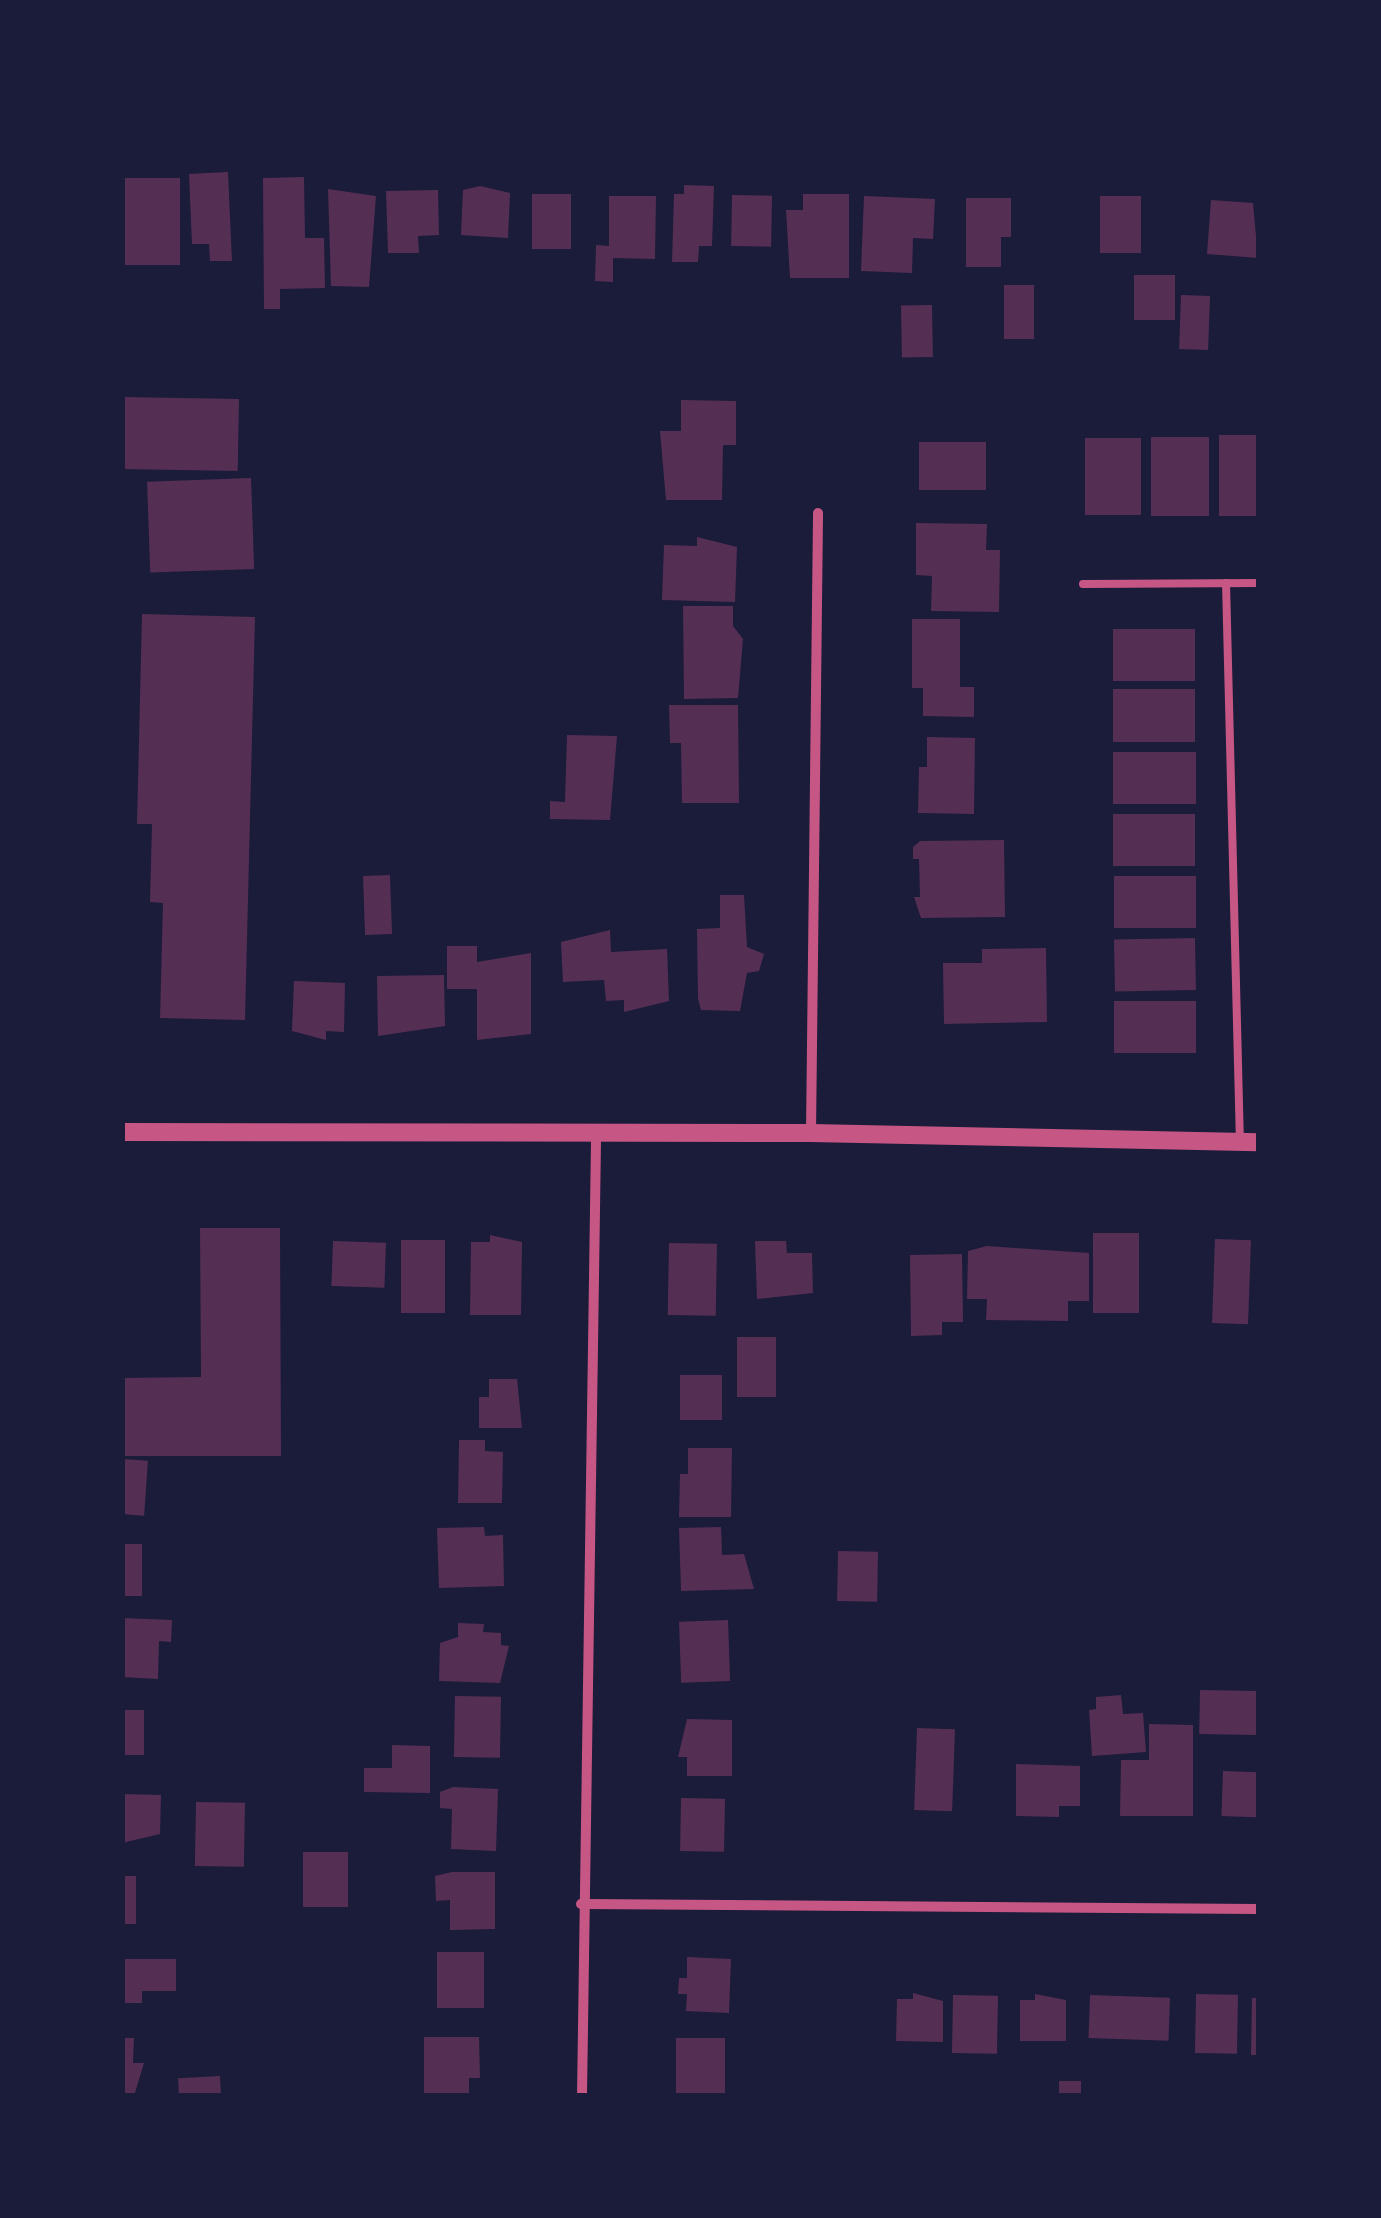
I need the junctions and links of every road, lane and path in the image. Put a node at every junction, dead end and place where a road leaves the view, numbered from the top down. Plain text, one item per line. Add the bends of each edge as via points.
1 (818, 513) dead end
2 (1226, 583) junction
3 (1258, 583) edge
4 (1083, 584) dead end
5 (122, 1132) edge
6 (810, 1133) junction
7 (596, 1136) junction
8 (1249, 1142) edge
9 (581, 1904) junction
10 (1258, 1909) edge
11 (582, 2096) edge

1 - 6 street
2 - 3 lane
2 - 4 lane
2 - 8 lane
5 - 7 street
6 - 7 street
6 - 8 street
7 - 9 street
9 - 10 street
9 - 11 street

